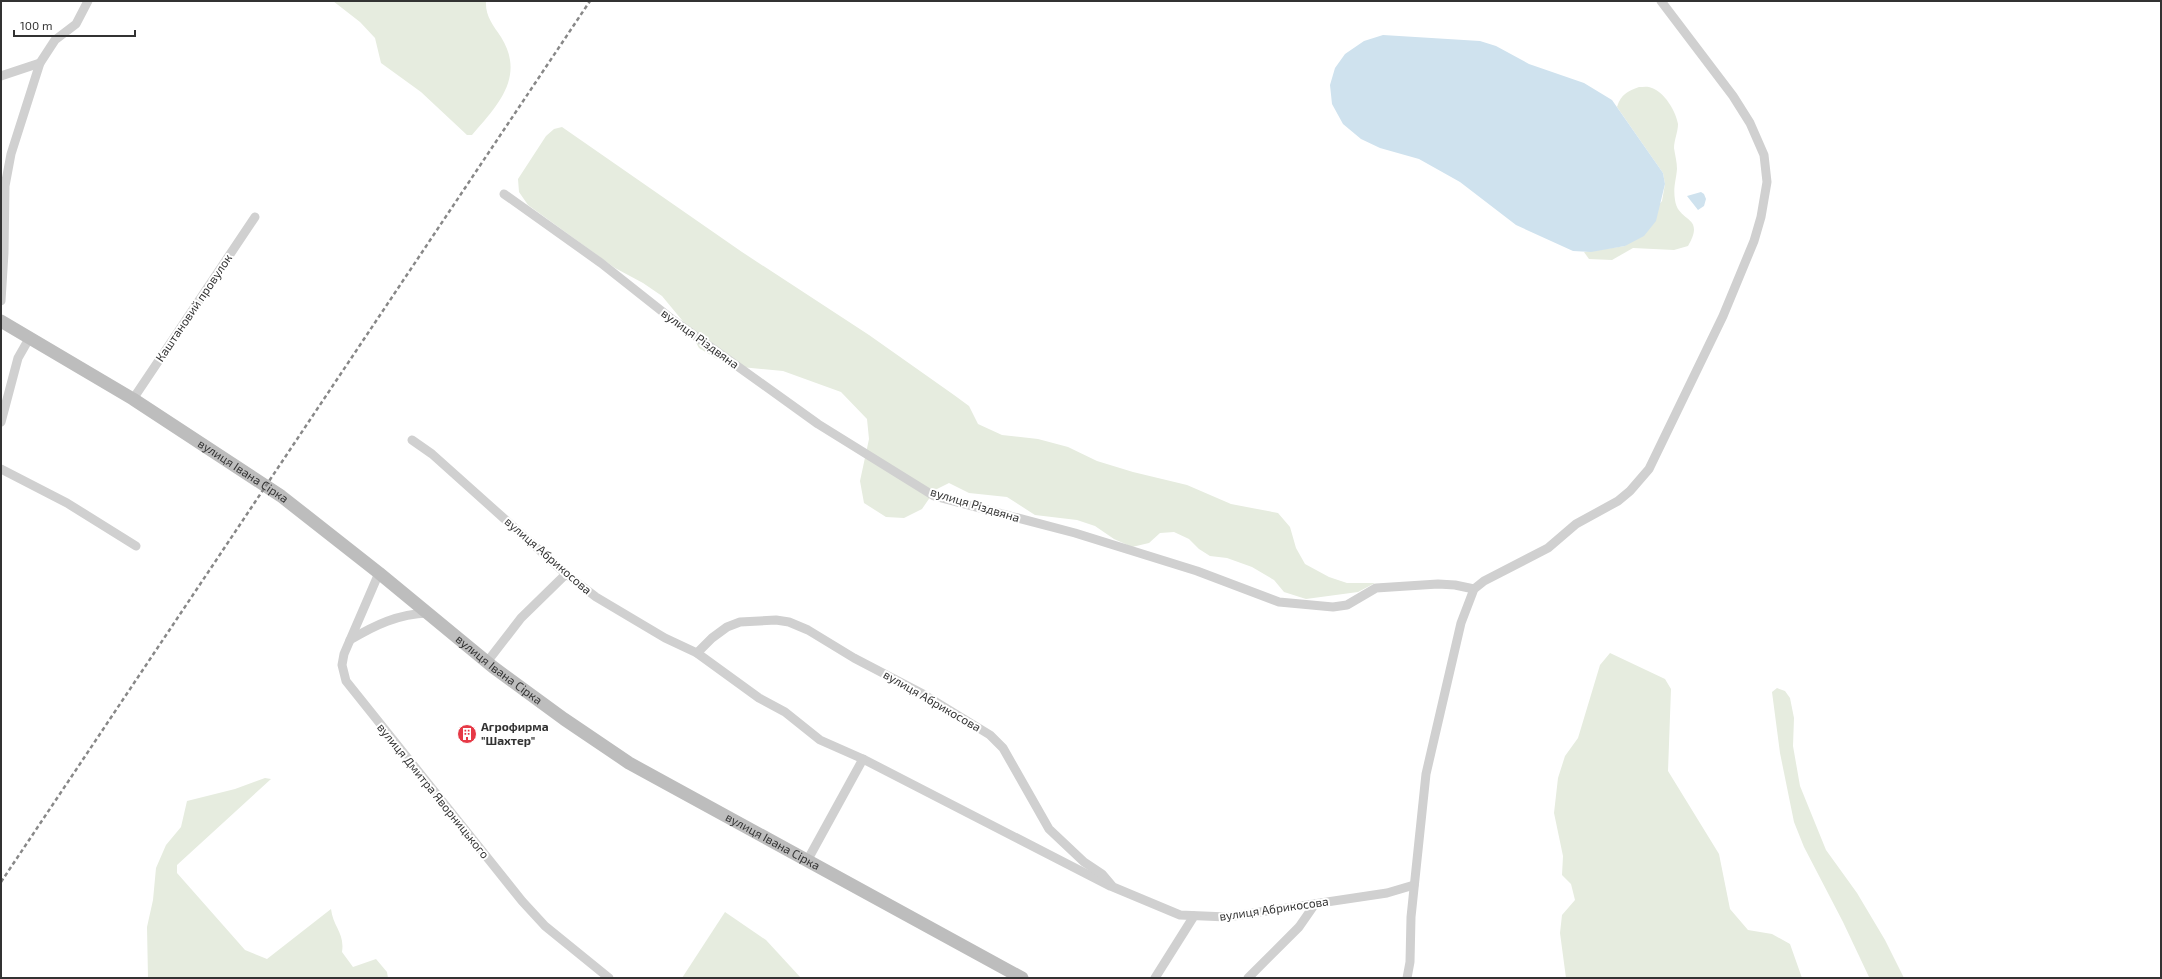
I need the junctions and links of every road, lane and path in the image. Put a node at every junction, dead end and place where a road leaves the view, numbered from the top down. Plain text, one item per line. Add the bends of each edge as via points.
1 (88, 1) edge
2 (1661, 1) edge
3 (40, 62) junction
4 (1, 76) edge
5 (504, 194) dead end
6 (255, 217) dead end
7 (1, 301) edge
8 (1, 321) edge
9 (30, 337) junction
10 (133, 398) junction
11 (1, 422) edge
12 (412, 440) dead end
13 (1, 469) edge
14 (136, 546) dead end
15 (379, 573) junction
16 (566, 574) junction
17 (1474, 590) junction
18 (428, 613) junction
19 (350, 640) junction
20 (697, 653) junction
21 (487, 662) junction
22 (863, 759) junction
23 (807, 861) junction
24 (1414, 885) junction
25 (1113, 888) junction
26 (1316, 904) junction
27 (1194, 916) junction
28 (609, 978) edge
29 (1022, 978) edge
30 (1155, 978) edge
31 (1248, 978) edge
32 (1407, 978) edge

1 - 3 street via 76,24 55,40
2 - 17 street via 1733,96 1750,123 1764,155 1766,192 1754,241 1723,316 1649,469 1618,501 1576,524 1548,548 1484,581
3 - 4 street
3 - 7 street via 11,154 5,186
5 - 17 street, вулиця Різдвяна via 601,262 673,320 818,424 934,496 1097,540 1196,571 1279,602 1333,607 1347,605 1376,588 1455,584
6 - 10 street, Каштановий провулок
8 - 9 street, вулиця Івана Сірка
9 - 10 street, вулиця Івана Сірка
9 - 11 street via 18,358
10 - 15 street, вулиця Івана Сірка via 281,496
12 - 16 street, вулиця Абрикосова via 432,454
13 - 14 street via 73,506
15 - 18 street, вулиця Івана Сірка
15 - 19 street, вулиця Дмитра Яворницького
16 - 20 street, вулиця Абрикосова via 596,597 639,623
16 - 21 street via 521,618
17 - 24 street via 1461,623 1426,774
18 - 19 street via 395,618
18 - 21 street, вулиця Івана Сірка
19 - 28 street, вулиця Дмитра Яворницького via 342,670 352,691 522,901 545,926
20 - 22 street, вулиця Абрикосова via 759,698 785,712 820,740
20 - 25 street, вулиця Абрикосова via 720,632 740,622 763,619 789,622 924,694 990,735 1003,748 1049,830 1084,862 1102,874
21 - 23 street, вулиця Івана Сірка via 629,763
22 - 23 street
22 - 25 street, вулиця Абрикосова
23 - 29 street, вулиця Івана Сірка
24 - 26 street, вулиця Абрикосова via 1386,893
24 - 32 street
25 - 27 street, вулиця Абрикосова via 1180,914
26 - 27 street, вулиця Абрикосова via 1227,917
26 - 31 street via 1299,927
27 - 30 street

